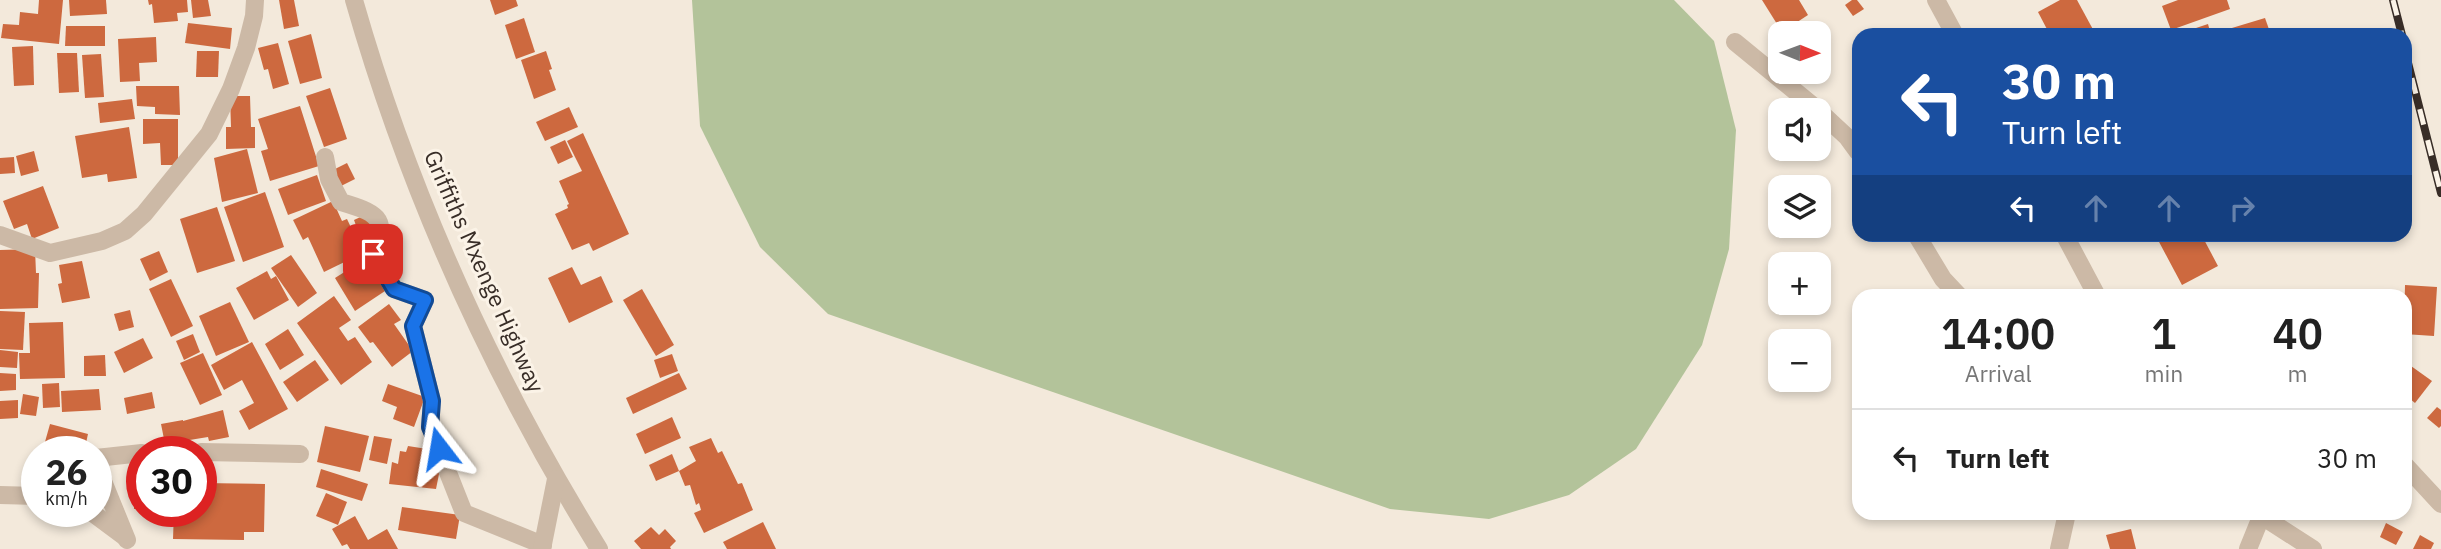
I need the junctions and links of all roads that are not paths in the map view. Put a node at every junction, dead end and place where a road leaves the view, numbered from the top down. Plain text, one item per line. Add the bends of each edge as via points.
1 (255, 0) edge
2 (354, 0) edge
3 (1936, 0) edge
4 (1951, 28) edge
5 (1735, 42) dead end
6 (1803, 98) edge
7 (1831, 122) edge
8 (1852, 144) edge
9 (325, 157) dead end
10 (0, 235) edge
11 (1921, 242) edge
12 (2068, 242) edge
13 (1952, 289) edge
14 (2093, 289) edge
15 (217, 452) edge
16 (300, 454) dead end
17 (2412, 473) edge
18 (556, 479) junction
19 (0, 495) edge
20 (21, 496) edge
21 (112, 502) edge
22 (2441, 504) edge
23 (2065, 520) edge
24 (2257, 520) edge
25 (2267, 520) edge
26 (109, 527) edge
27 (130, 545) edge
28 (543, 547) edge
29 (599, 549) edge
30 (2059, 549) edge
31 (2248, 549) edge
32 (2313, 549) edge

1 - 10 street via 246,48 209,134 144,214 113,236 50,253
2 - 18 street, Griffiths Mxenge Highway via 421,200
3 - 4 street
5 - 6 street
7 - 8 street
9 - 28 street via 329,179 341,202 371,211 380,222 380,239 373,254 394,289 425,300 413,326 432,401 430,427 464,513
11 - 13 street
12 - 14 street
15 - 16 street
17 - 22 street
18 - 28 street
18 - 29 street, Griffiths Mxenge Highway
19 - 20 street
21 - 27 street
23 - 30 street
24 - 31 street
25 - 32 street
26 - 27 street

